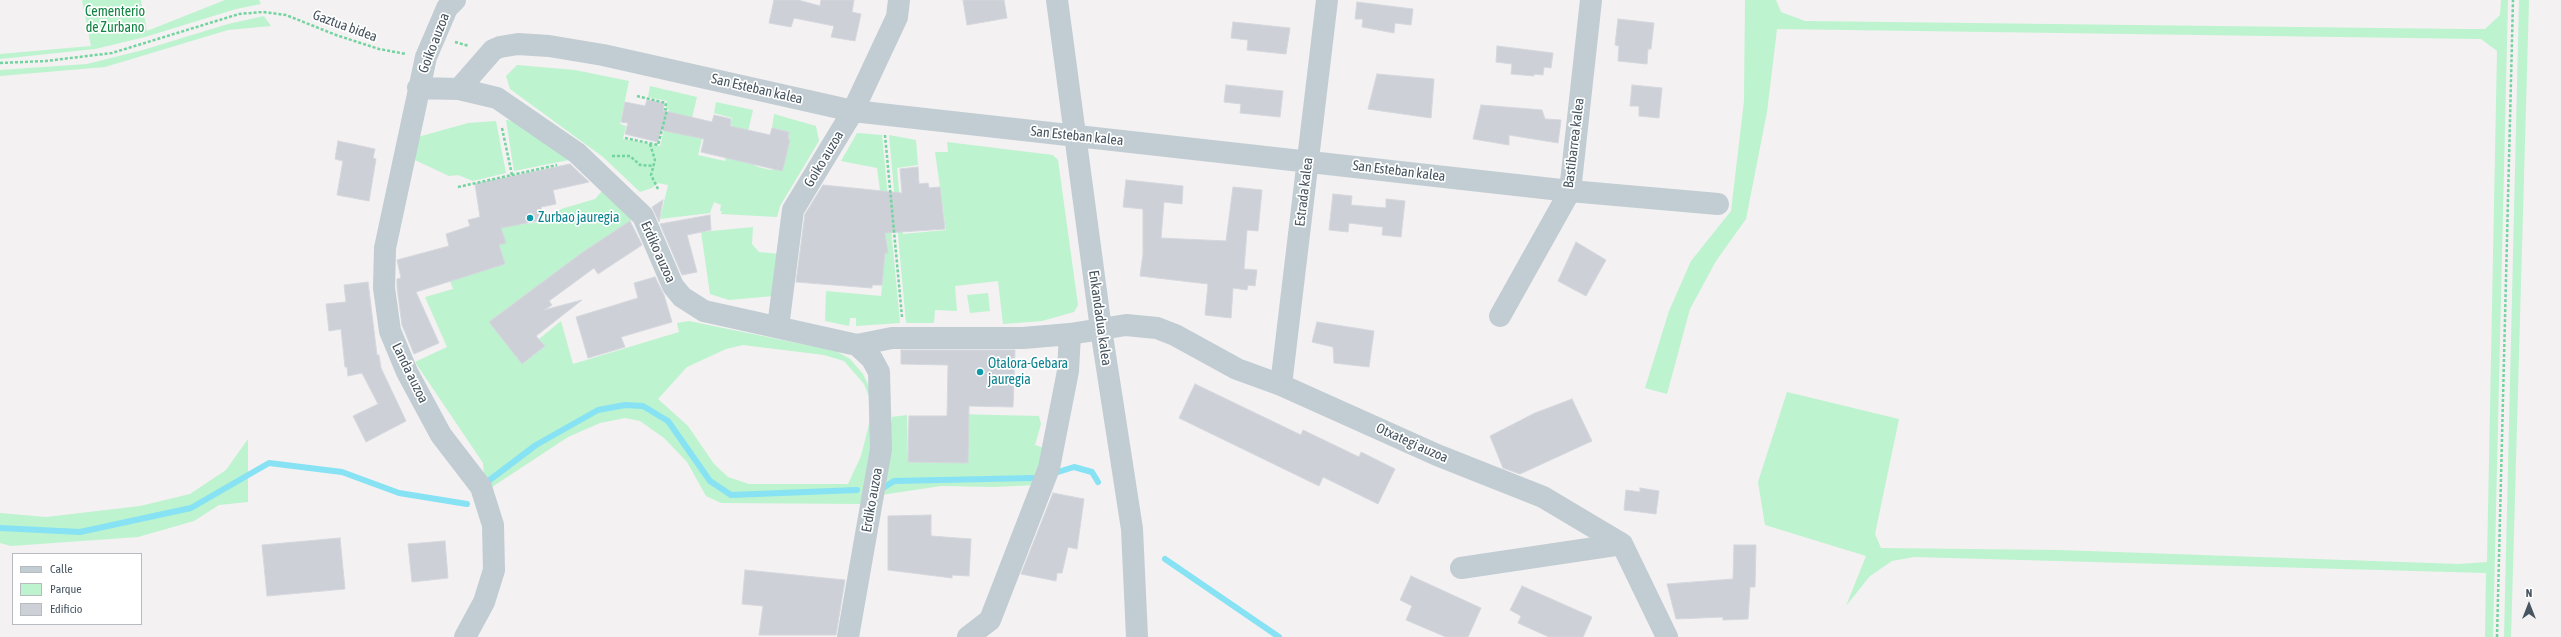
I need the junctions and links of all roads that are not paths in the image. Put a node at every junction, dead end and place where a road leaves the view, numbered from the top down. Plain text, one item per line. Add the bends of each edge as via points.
1 (455, 0) edge
2 (899, 0) edge
3 (1057, 0) edge
4 (1327, 0) edge
5 (1591, 0) edge
6 (418, 88) junction
7 (459, 89) junction
8 (853, 111) junction
9 (1076, 136) junction
10 (1308, 160) junction
11 (1570, 191) junction
12 (1718, 204) dead end
13 (1500, 316) dead end
14 (778, 327) junction
15 (1100, 329) junction
16 (1070, 334) junction
17 (857, 345) junction
18 (1281, 385) junction
19 (1622, 544) junction
20 (1461, 568) dead end
21 (465, 637) edge
22 (848, 637) edge
23 (968, 637) edge
24 (1137, 637) edge
25 (1668, 637) edge

1 - 6 street, Goiko auzoa via 447,8 435,35
2 - 8 street, Goiko auzoa via 897,17
3 - 9 street, Enkandadua kalea
4 - 10 street, Estrada kalea
5 - 11 street, Bastibarrea kalea
6 - 7 street, Erdiko auzoa
6 - 21 street, Landa auzoa via 410,138 384,248 386,312 390,331 406,372 441,435 481,487 493,525 494,570 484,602
7 - 8 street, San Esteban kalea via 493,50 506,45 556,47 603,55
7 - 14 street, Erdiko auzoa via 497,98 577,152 643,216 673,286 682,297 704,310
8 - 9 street, San Esteban kalea
8 - 14 street, Goiko auzoa via 793,210
9 - 10 street, San Esteban kalea
9 - 15 street, Enkandadua kalea
10 - 11 street, San Esteban kalea
10 - 18 street, Estrada kalea
11 - 12 street, San Esteban kalea
11 - 13 street, Bastibarrea kalea
14 - 17 street, Erdiko auzoa
15 - 16 street, Erdiko auzoa
15 - 18 street, Otxategi auzoa via 1126,325 1157,328 1237,369
15 - 24 street, Enkandadua kalea via 1132,529
16 - 17 street, Erdiko auzoa via 1023,338 892,338
16 - 23 street via 1068,371 1049,468 990,620
17 - 22 street, Erdiko auzoa via 872,359 879,372 881,449
18 - 19 street, Otxategi auzoa via 1437,455 1543,497
19 - 20 street
19 - 25 street

